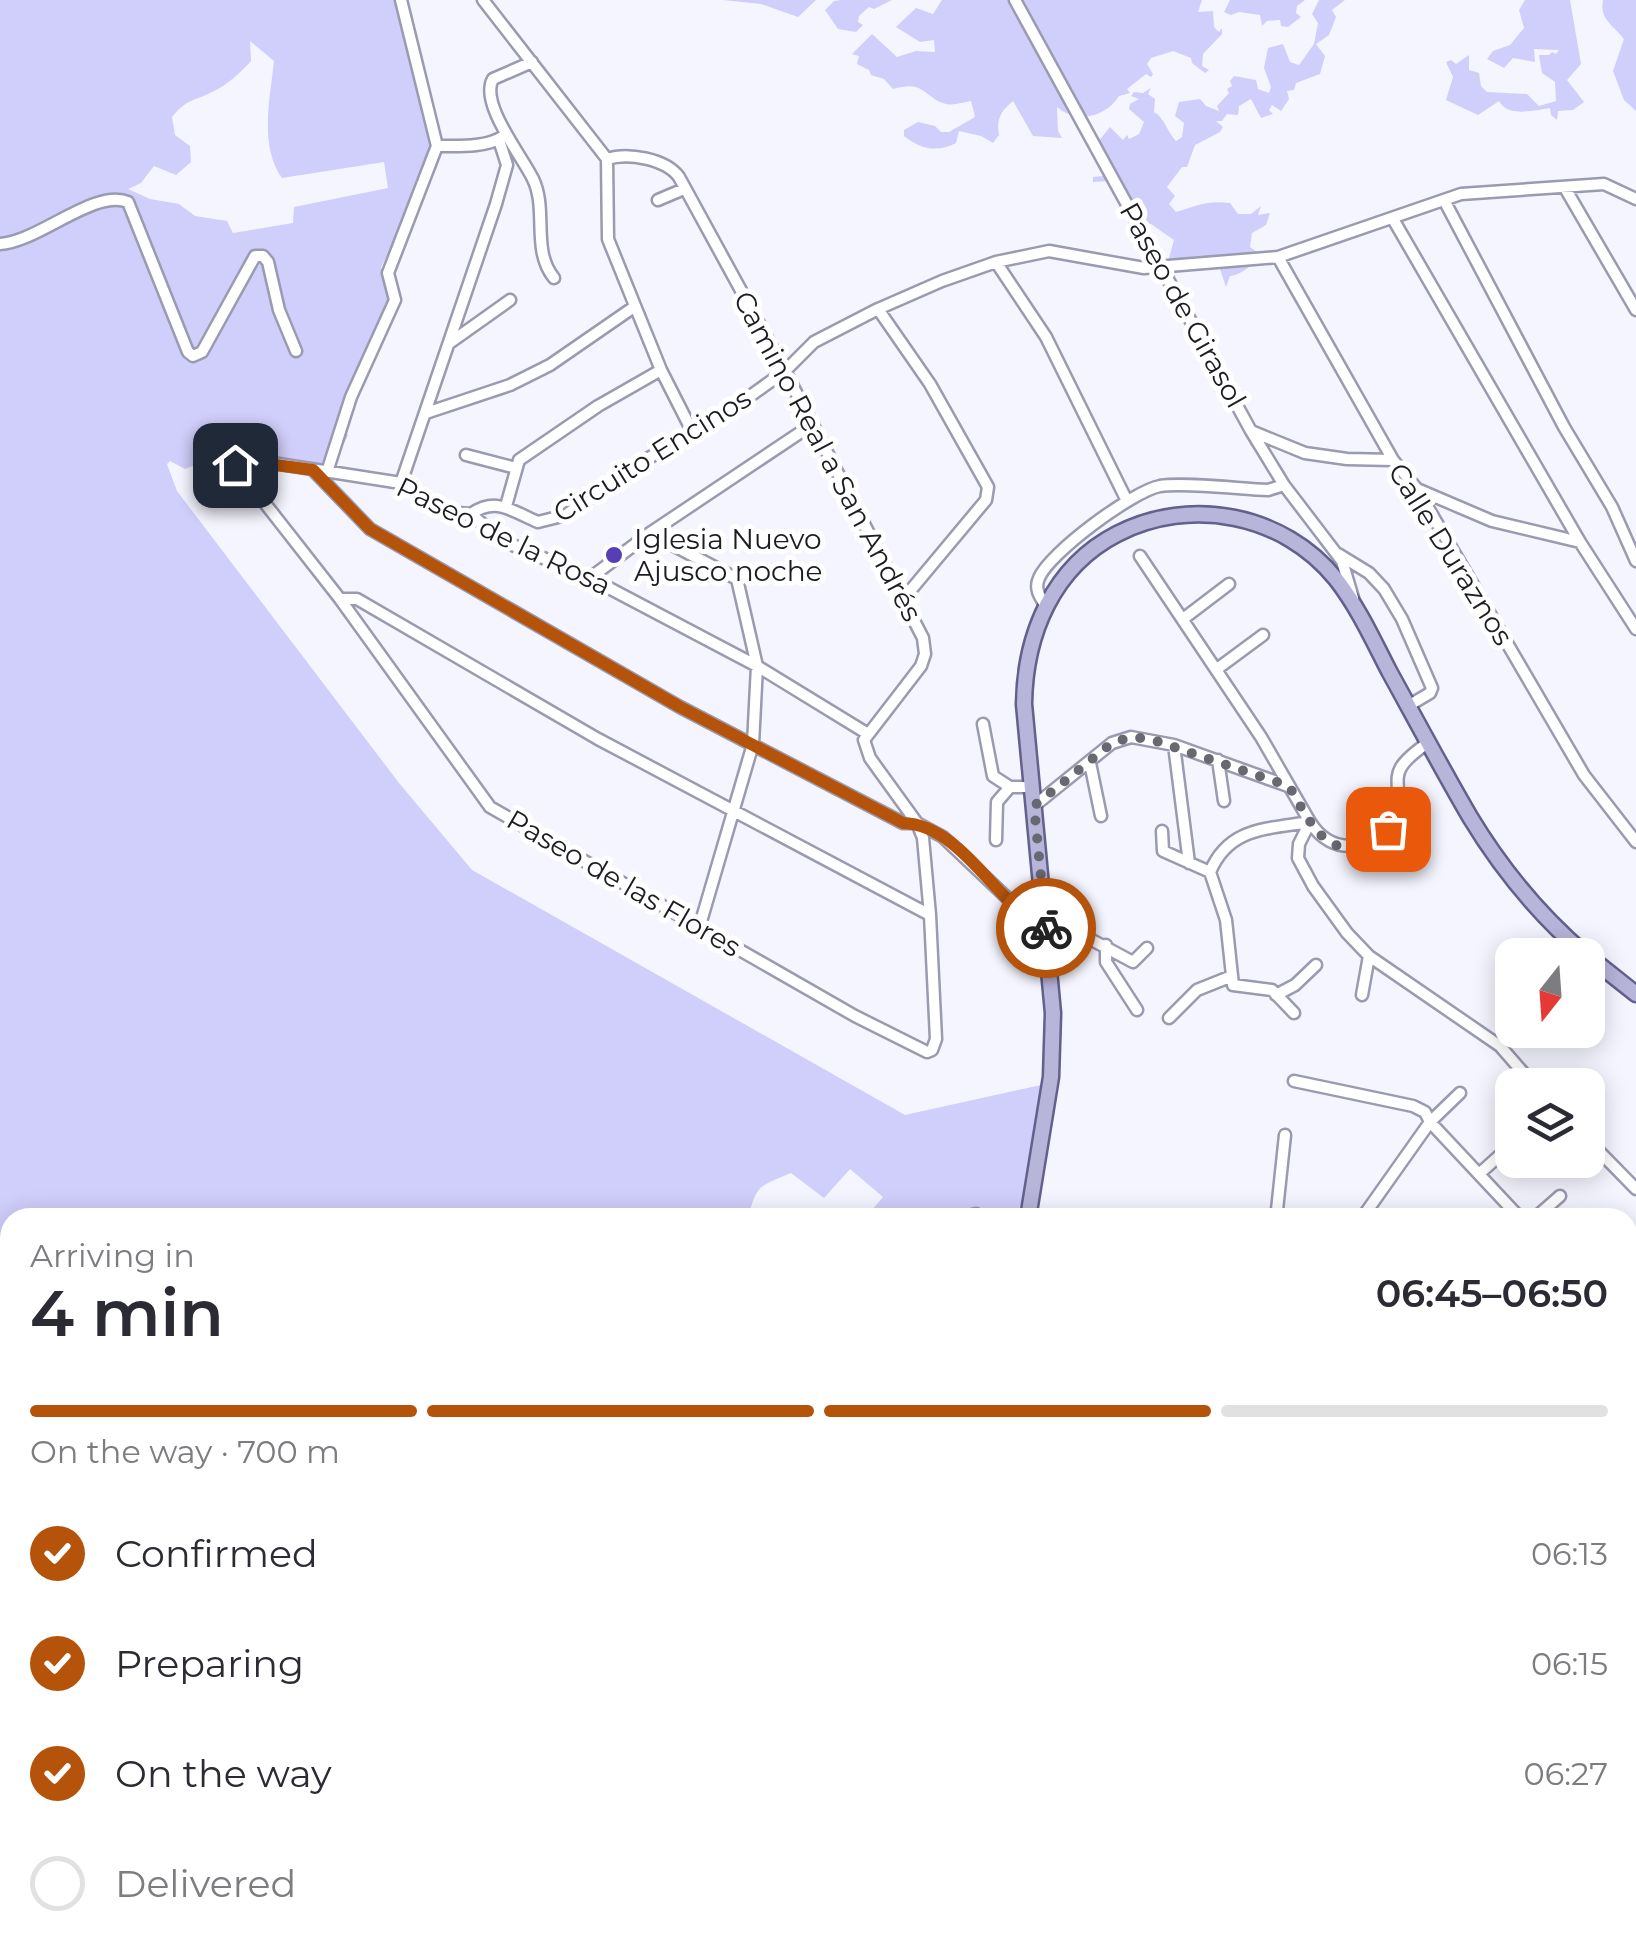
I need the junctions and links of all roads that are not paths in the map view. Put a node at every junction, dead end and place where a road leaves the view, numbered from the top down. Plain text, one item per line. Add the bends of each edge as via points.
1 (400, 0) edge
2 (484, 0) edge
3 (1015, 0) edge
4 (532, 62) junction
5 (502, 137) junction
6 (437, 146) junction
7 (607, 159) junction
8 (684, 188) junction
9 (1565, 188) junction
10 (1636, 199) edge
11 (658, 200) dead end
12 (1444, 200) junction
13 (1394, 219) junction
14 (0, 244) edge
15 (1278, 257) junction
16 (996, 262) junction
17 (1162, 267) junction
18 (554, 278) dead end
19 (510, 300) dead end
20 (634, 307) junction
21 (878, 308) junction
22 (1636, 310) edge
23 (452, 342) junction
24 (296, 350) dead end
25 (661, 370) junction
26 (784, 371) junction
27 (426, 414) junction
28 (812, 424) junction
29 (1251, 430) junction
30 (692, 431) junction
31 (466, 455) dead end
32 (1393, 460) junction
33 (235, 465) joint
34 (516, 468) junction
35 (313, 470) junction
36 (326, 472) junction
37 (402, 483) junction
38 (1284, 484) junction
39 (1417, 489) junction
40 (1126, 501) junction
41 (506, 506) junction
42 (471, 514) junction
43 (650, 532) junction
44 (1580, 542) junction
45 (1334, 551) junction
46 (1140, 556) dead end
47 (1636, 561) edge
48 (590, 578) junction
49 (1230, 584) dead end
50 (905, 598) junction
51 (340, 599) junction
52 (1046, 606) junction
53 (1355, 606) junction
54 (1183, 619) junction
55 (1636, 629) edge
56 (1263, 634) dead end
57 (757, 666) junction
58 (1217, 669) junction
59 (1408, 706) junction
60 (983, 724) dead end
61 (868, 734) junction
62 (1429, 742) junction
63 (753, 744) junction
64 (1174, 745) junction
65 (1218, 760) junction
66 (1090, 763) junction
67 (1289, 786) junction
68 (1010, 787) junction
69 (1032, 787) junction
70 (1224, 800) dead end
71 (1034, 806) junction
72 (734, 809) junction
73 (1101, 816) dead end
74 (1310, 822) junction
75 (917, 824) junction
76 (1162, 831) dead end
77 (996, 840) dead end
78 (1636, 842) edge
79 (1189, 863) junction
80 (1210, 872) junction
81 (930, 915) junction
82 (700, 925) junction
83 (1046, 930) junction
84 (1568, 938) edge
85 (1106, 945) junction
86 (1147, 948) dead end
87 (1369, 956) junction
88 (1316, 965) dead end
89 (1605, 970) edge
90 (1232, 976) junction
91 (1636, 994) edge
92 (1276, 995) junction
93 (1362, 996) dead end
94 (1137, 1010) dead end
95 (1294, 1013) dead end
96 (1169, 1018) dead end
97 (1519, 1068) edge
98 (1294, 1081) dead end
99 (1460, 1093) dead end
100 (1430, 1122) junction
101 (1286, 1135) dead end
102 (1605, 1157) edge
103 (1495, 1160) edge
104 (1479, 1174) junction
105 (1636, 1189) edge
106 (1560, 1196) dead end
107 (1030, 1208) edge
108 (1278, 1208) edge
109 (1368, 1208) edge
110 (1511, 1208) edge
111 (1546, 1208) edge

1 - 6 street
2 - 4 street
3 - 17 street, Paseo de Girasol
4 - 5 street via 489,86
4 - 7 street
5 - 6 street
5 - 18 street via 535,182 543,257
5 - 23 street via 507,165
6 - 36 street via 388,273 395,300
7 - 8 street, Camino Real a San Andrés via 664,164
7 - 20 street via 608,239
8 - 11 street
8 - 26 street, Camino Real a San Andrés
9 - 10 street, Circuito Encinos via 1604,184
9 - 12 street, Circuito Encinos
9 - 22 street
12 - 13 street, Circuito Encinos
12 - 47 street
13 - 15 street, Circuito Encinos
13 - 44 street
14 - 24 street via 16,243 102,201 124,199 188,352 202,352 255,256 268,262
15 - 17 street, Circuito Encinos
15 - 32 street, Calle Duraznos
16 - 17 street, Circuito Encinos via 1048,251 1129,268
16 - 21 street, Circuito Encinos
16 - 40 street via 1046,336
17 - 29 street, Paseo de Girasol
19 - 23 street
20 - 25 street
20 - 27 street via 510,386
21 - 26 street, Circuito Encinos via 814,342
21 - 50 street via 988,487 986,500
23 - 27 street
25 - 30 street
25 - 34 street via 529,452
26 - 28 street, Camino Real a San Andrés
26 - 30 street, Circuito Encinos
27 - 37 street
28 - 43 street
28 - 50 street, Camino Real a San Andrés
29 - 32 street via 1305,453
29 - 38 street, Paseo de Girasol
30 - 41 street, Circuito Encinos via 552,521 538,522
31 - 34 street
32 - 39 street, Calle Duraznos
33 - 35 street, Paseo de la Rosa via 239,455
33 - 51 street, Paseo de las Flores
34 - 41 street
35 - 36 street, Paseo de la Rosa
35 - 63 street via 370,529
36 - 37 street, Paseo de la Rosa
37 - 42 street, Paseo de la Rosa via 444,512
38 - 40 street via 1268,490 1160,486
38 - 45 street, Paseo de Girasol
39 - 44 street via 1492,521
39 - 78 street, Calle Duraznos via 1584,775
40 - 52 street via 1040,575 1038,592
41 - 42 street, Circuito Encinos
42 - 48 street, Paseo de la Rosa via 501,540
43 - 48 street
43 - 57 street via 736,579
44 - 55 street
45 - 53 street, Paseo de Girasol
45 - 59 street via 1369,573 1402,619 1432,688
46 - 54 street
48 - 57 street, Paseo de la Rosa
49 - 54 street
50 - 61 street, Camino Real a San Andrés via 925,654
51 - 72 street via 357,599 598,739
51 - 82 street, Paseo de las Flores via 490,807
52 - 53 main road via 1065,573 1105,541 1154,518 1188,513 1226,516 1280,534 1322,564
52 - 69 main road via 1024,677
53 - 59 main road
54 - 58 street
56 - 58 street
57 - 61 street, Paseo de la Rosa
57 - 63 street
58 - 67 street
59 - 62 main road
60 - 68 street via 993,776
61 - 75 street via 864,748
62 - 74 street via 1402,763 1395,819 1378,836 1338,846
62 - 84 main road via 1521,893
63 - 72 street
63 - 75 street via 903,823
64 - 65 street
64 - 66 street via 1131,737 1112,743
64 - 79 street
65 - 67 street
65 - 70 street
66 - 71 street
66 - 73 street
67 - 74 street
68 - 69 street
68 - 77 street via 997,802
69 - 71 main road
71 - 83 main road
72 - 81 street
72 - 82 street
74 - 80 street via 1243,834 1224,847
74 - 87 street via 1299,844 1302,869
75 - 81 street
75 - 83 street via 943,837
76 - 79 street via 1163,850
79 - 80 street
80 - 90 street via 1226,920
81 - 82 street, Paseo de las Flores via 936,1038 932,1050 920,1051
83 - 85 street
83 - 107 main road via 1052,1062
85 - 86 street via 1134,962
85 - 94 street via 1106,962
87 - 93 street
87 - 97 street via 1500,1046
88 - 92 street
89 - 91 main road
90 - 92 street via 1237,988
90 - 96 street via 1198,990
92 - 95 street
98 - 100 street via 1413,1106
99 - 100 street
100 - 104 street
100 - 109 street
101 - 108 street
102 - 105 street
103 - 104 street
104 - 110 street
106 - 111 street

